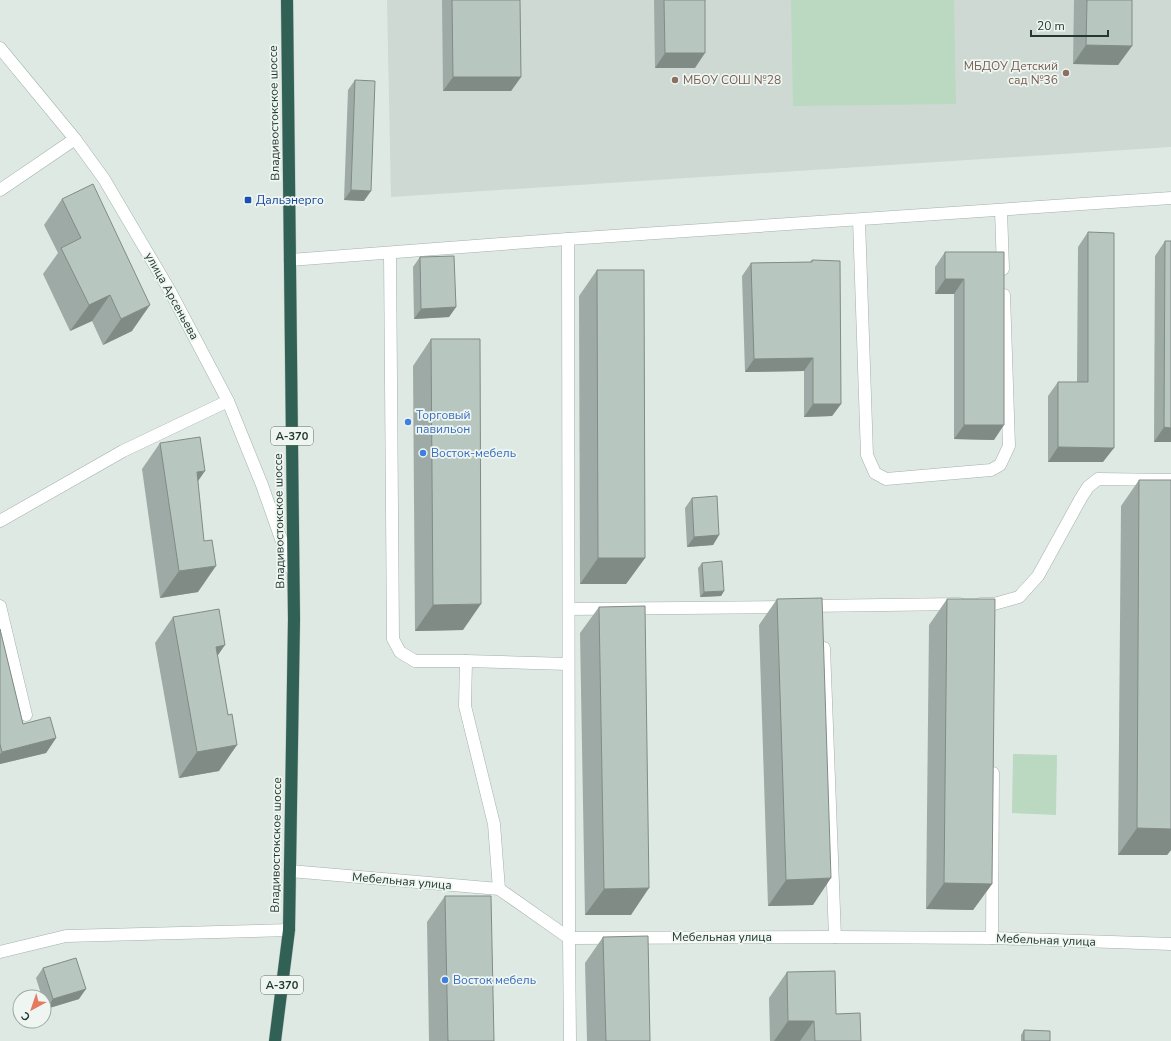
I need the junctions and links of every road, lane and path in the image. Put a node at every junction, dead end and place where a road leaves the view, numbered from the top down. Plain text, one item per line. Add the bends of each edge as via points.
1 (287, 0) edge
2 (0, 48) edge
3 (75, 140) junction
4 (0, 190) edge
5 (1171, 198) edge
6 (1001, 210) junction
7 (858, 220) junction
8 (568, 239) junction
9 (390, 253) junction
10 (290, 260) junction
11 (228, 401) junction
12 (1171, 480) edge
13 (0, 521) edge
14 (294, 573) junction
15 (0, 606) edge
16 (569, 609) junction
17 (824, 638) edge
18 (466, 661) junction
19 (568, 664) junction
20 (26, 715) dead end
21 (993, 763) edge
22 (290, 871) junction
23 (499, 889) junction
24 (289, 930) junction
25 (835, 937) junction
26 (569, 938) junction
27 (992, 938) junction
28 (1171, 944) edge
29 (0, 952) edge
30 (274, 1041) edge
31 (570, 1041) edge

1 - 10 highway, Владивостокское шоссе / А-370
2 - 3 street, улица Арсеньева
3 - 4 street
3 - 11 street, улица Арсеньева via 104,180 166,284
5 - 6 street
6 - 7 street
6 - 7 street via 1009,446 1000,465 990,470 886,479 875,473 867,455
7 - 8 street
8 - 9 street
8 - 16 street
9 - 10 street
9 - 18 street via 393,639 400,652 415,661
10 - 14 highway, Владивостокское шоссе / А-370
11 - 13 street via 123,451
11 - 14 street, улица Арсеньева
12 - 16 street via 1098,479 1080,498 1038,576 1019,597 994,608
14 - 22 highway, Владивостокское шоссе / А-370
15 - 20 street
16 - 19 street
17 - 25 street
18 - 19 street
18 - 23 street via 465,706 494,824
19 - 26 street
21 - 27 street
22 - 23 street, Мебельная улица
22 - 24 highway, Владивостокское шоссе / А-370
23 - 26 street
24 - 29 street via 66,936
24 - 30 highway, Владивостокское шоссе / А-370
25 - 26 street, Мебельная улица
25 - 27 street, Мебельная улица
26 - 31 street
27 - 28 street, Мебельная улица

